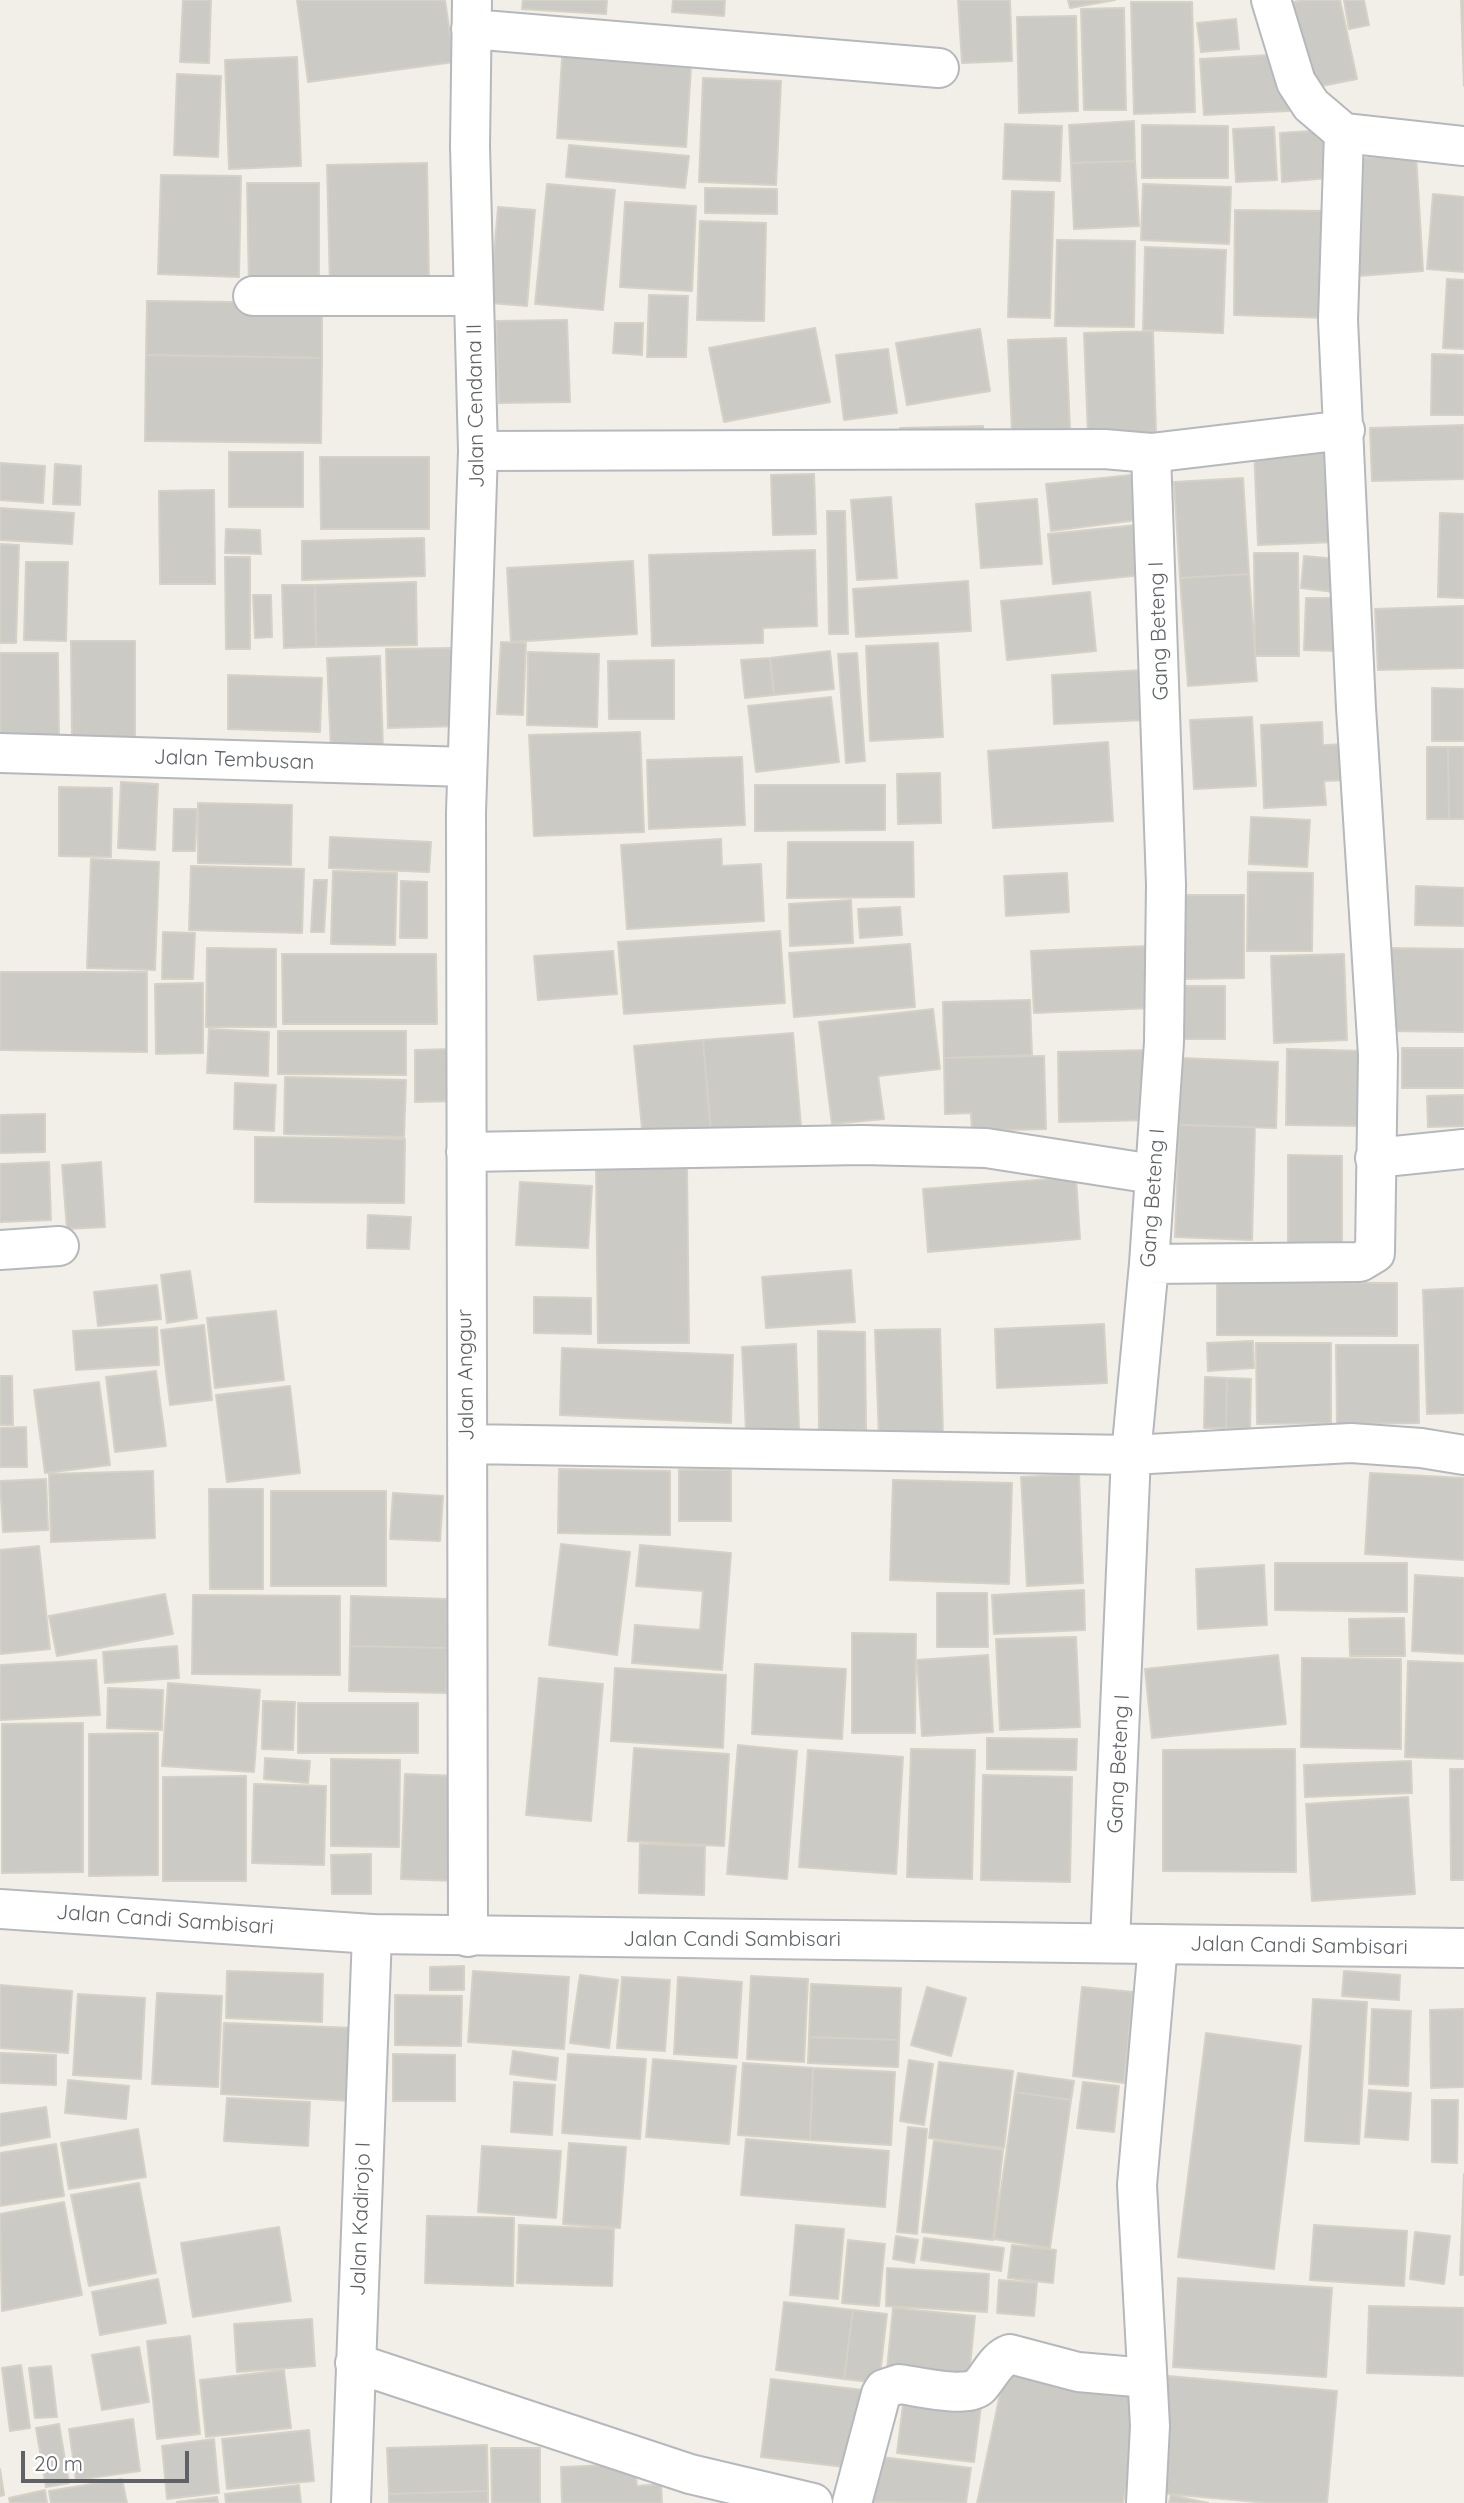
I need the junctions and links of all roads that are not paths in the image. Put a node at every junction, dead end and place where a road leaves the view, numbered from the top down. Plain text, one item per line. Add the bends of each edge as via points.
1 (1271, 0) edge
2 (471, 14) edge
3 (939, 68) dead end
4 (1344, 133) junction
5 (1464, 146) edge
6 (253, 296) dead end
7 (474, 296) junction
8 (1345, 430) junction
9 (478, 451) junction
10 (1151, 453) junction
11 (0, 752) edge
12 (467, 766) junction
13 (466, 813) joint
14 (1464, 1149) edge
15 (466, 1152) junction
16 (1375, 1158) junction
17 (1153, 1174) junction
18 (59, 1246) dead end
19 (0, 1250) edge
20 (1149, 1264) junction
21 (467, 1444) junction
22 (1131, 1455) junction
23 (1464, 1455) edge
24 (0, 1909) edge
25 (372, 1934) junction
26 (468, 1937) junction
27 (1110, 1942) junction
28 (1158, 1944) junction
29 (1464, 1948) edge
30 (355, 2363) junction
31 (1147, 2378) junction
32 (691, 2488) edge
33 (351, 2503) edge
34 (813, 2503) edge
35 (852, 2503) edge
36 (1146, 2503) edge

1 - 4 street via 1296,82 1311,105
2 - 3 street
2 - 7 street, Jalan Cendana II
4 - 5 street
4 - 8 street via 1338,320
6 - 7 street
7 - 9 street, Jalan Cendana II
8 - 10 street
8 - 16 street via 1358,748 1378,1055
9 - 10 street via 1104,449
9 - 12 street, Jalan Cendana II
10 - 17 street, Gang Beteng I via 1166,885 1164,1042
11 - 12 street, Jalan Tembusan
12 - 13 street, Jalan Cendana II
13 - 15 street, Jalan Anggur
14 - 16 street
15 - 17 street via 862,1145 986,1148
15 - 21 street, Jalan Anggur
16 - 20 street via 1377,1242 1368,1260
17 - 20 street, Gang Beteng I
18 - 19 street
20 - 22 street, Gang Beteng I
21 - 22 street
21 - 26 street, Jalan Anggur
22 - 23 street via 1351,1443
22 - 27 street, Gang Beteng I
24 - 25 street, Jalan Candi Sambisari
25 - 26 street, Jalan Candi Sambisari
25 - 30 street, Jalan Kadirojo I
26 - 27 street, Jalan Candi Sambisari
27 - 28 street, Jalan Candi Sambisari
28 - 29 street, Jalan Candi Sambisari
28 - 31 street via 1137,2185
30 - 32 street
30 - 33 street, Jalan Kadirojo I
31 - 35 street via 1078,2372 1010,2354 995,2365 978,2389 966,2392 890,2385 881,2394
31 - 36 street
32 - 34 street

